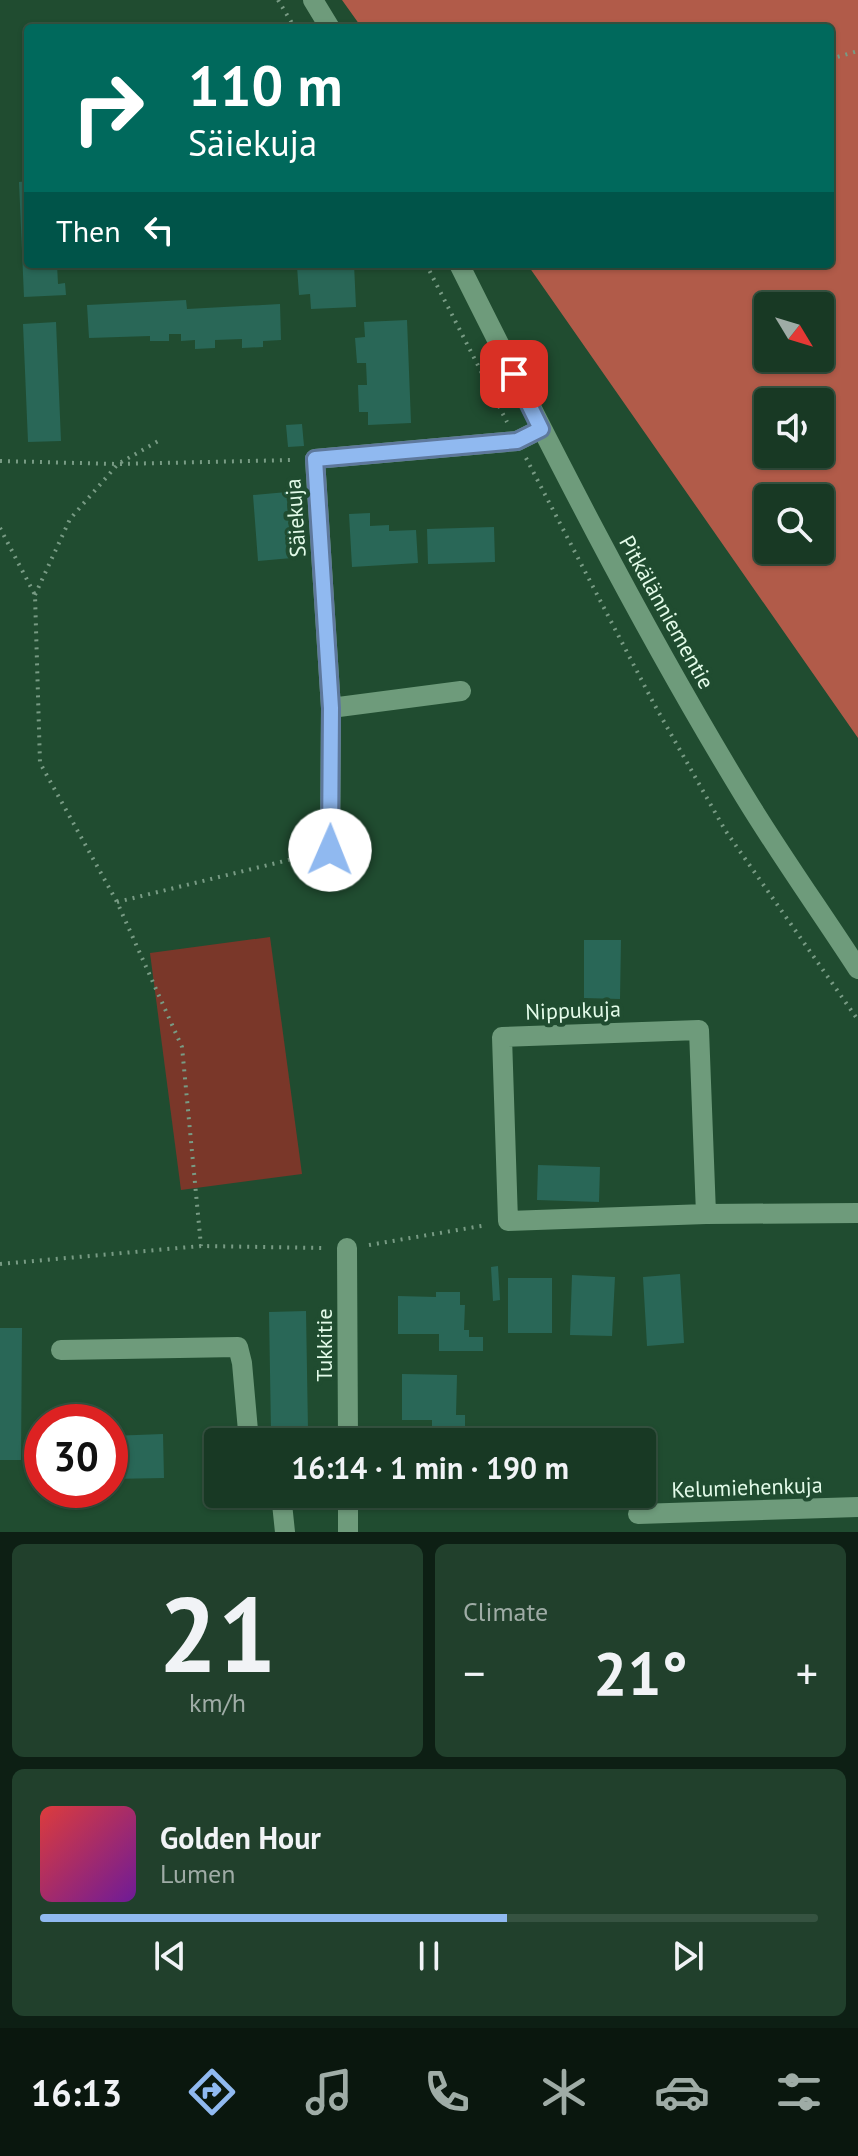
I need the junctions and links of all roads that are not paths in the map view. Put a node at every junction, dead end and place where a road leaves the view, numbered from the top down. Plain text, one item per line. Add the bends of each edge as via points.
1 (313, 0) edge
2 (328, 24) edge
3 (461, 268) edge
4 (541, 429) junction
5 (461, 691) dead end
6 (331, 708) junction
7 (330, 850) road end
8 (858, 969) edge
9 (858, 1213) edge
10 (706, 1214) junction
11 (347, 1248) road end
12 (61, 1350) dead end
13 (248, 1428) edge
14 (348, 1428) edge
15 (858, 1507) edge
16 (282, 1508) edge
17 (348, 1508) edge
18 (638, 1514) dead end
19 (285, 1532) edge
20 (348, 1532) edge

1 - 2 street
3 - 4 street, Pitkälänniementie
4 - 6 street, Säiekuja via 517,441 315,459
4 - 8 street, Pitkälänniementie via 746,799
5 - 6 street
6 - 7 street, Säiekuja
9 - 10 street
10 - 10 street, Nippukuja via 508,1221 502,1037 699,1030
11 - 14 street, Tukkitie
12 - 13 street via 238,1347
15 - 18 street, Kelumiehenkuja
16 - 19 street
17 - 20 street

